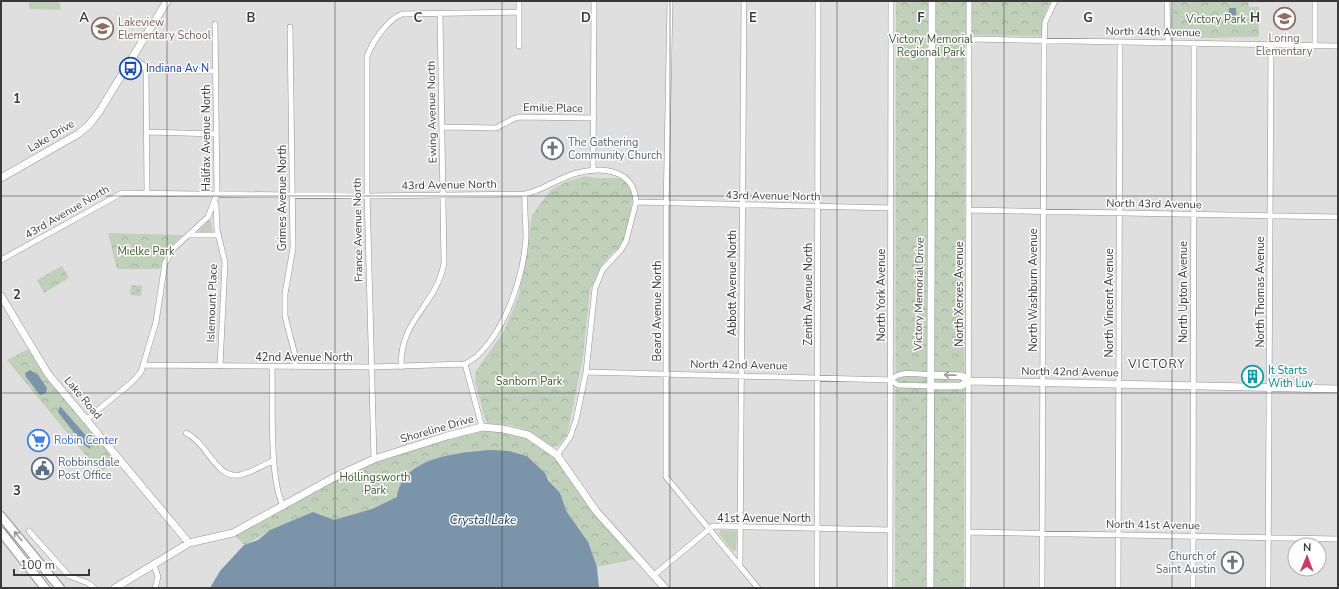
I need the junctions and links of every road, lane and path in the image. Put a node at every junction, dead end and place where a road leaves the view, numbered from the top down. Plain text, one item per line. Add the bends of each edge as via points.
1 (167, 1) edge
2 (519, 1) edge
3 (594, 1) edge
4 (670, 1) edge
5 (744, 1) edge
6 (818, 1) edge
7 (891, 1) edge
8 (932, 1) edge
9 (969, 1) edge
10 (1055, 1) edge
11 (1167, 1) edge
12 (1316, 1) edge
13 (519, 12) junction
14 (440, 14) junction
15 (215, 24) dead end
16 (290, 27) dead end
17 (969, 39) junction
18 (1044, 40) junction
19 (1120, 42) junction
20 (1168, 43) junction
21 (1194, 43) junction
22 (1271, 44) junction
23 (1315, 45) junction
24 (519, 46) dead end
25 (1338, 46) edge
26 (132, 57) junction
27 (146, 71) junction
28 (216, 71) junction
29 (594, 118) junction
30 (443, 127) junction
31 (148, 132) junction
32 (216, 134) junction
33 (592, 171) junction
34 (1, 178) edge
35 (147, 193) junction
36 (217, 194) junction
37 (524, 194) junction
38 (443, 195) junction
39 (293, 196) junction
40 (367, 196) junction
41 (636, 202) junction
42 (666, 204) junction
43 (743, 205) junction
44 (818, 207) junction
45 (891, 208) junction
46 (969, 210) junction
47 (1043, 212) junction
48 (1119, 213) junction
49 (1193, 215) junction
50 (1270, 216) junction
51 (1338, 217) edge
52 (190, 235) junction
53 (219, 235) junction
54 (1, 260) edge
55 (1, 296) edge
56 (465, 364) junction
57 (143, 365) junction
58 (220, 366) junction
59 (272, 367) junction
60 (295, 367) junction
61 (371, 367) junction
62 (402, 367) junction
63 (586, 372) junction
64 (667, 374) junction
65 (930, 375) junction
66 (742, 376) junction
67 (817, 378) junction
68 (891, 380) junction
69 (969, 381) junction
70 (1043, 383) junction
71 (1118, 384) junction
72 (930, 386) junction
73 (1193, 386) junction
74 (1269, 387) junction
75 (1338, 389) edge
76 (87, 419) junction
77 (482, 427) junction
78 (186, 433) dead end
79 (557, 455) junction
80 (374, 459) junction
81 (274, 460) junction
82 (283, 505) junction
83 (1, 516) edge
84 (740, 527) junction
85 (817, 528) junction
86 (709, 529) junction
87 (890, 530) junction
88 (29, 531) dead end
89 (1, 532) edge
90 (968, 532) junction
91 (1042, 533) junction
92 (1118, 534) junction
93 (1194, 536) junction
94 (1268, 537) junction
95 (1338, 539) edge
96 (189, 543) junction
97 (154, 565) junction
98 (740, 565) junction
99 (654, 575) junction
100 (45, 588) edge
101 (60, 588) edge
102 (94, 588) edge
103 (115, 588) edge
104 (155, 588) edge
105 (665, 588) edge
106 (758, 588) edge
107 (817, 588) edge
108 (890, 588) edge
109 (930, 588) edge
110 (968, 588) edge
111 (1042, 588) edge
112 (1118, 588) edge
113 (1193, 588) edge
114 (1268, 588) edge

1 - 26 street, Lake Drive
2 - 13 street
3 - 29 street
4 - 42 street, Beard Avenue North
5 - 43 street, Abbott Avenue North
6 - 44 street, Zenith Avenue North
7 - 45 street, North York Avenue
8 - 65 street, Victory Memorial Drive
9 - 17 street, North Xerxes Avenue
10 - 18 street, North Washburn Avenue via 1045,22
11 - 20 street
12 - 23 street
13 - 14 street
13 - 24 street
14 - 30 street, Ewing Avenue North
14 - 40 street, France Avenue North via 396,16 374,42 367,56
15 - 28 street, Halifax Avenue North
16 - 39 street, Grimes Avenue North
17 - 18 street, North 44th Avenue
17 - 46 street, North Xerxes Avenue
18 - 19 street, North 44th Avenue
18 - 47 street, North Washburn Avenue
19 - 20 street, North 44th Avenue
19 - 48 street, North Vincent Avenue
20 - 21 street, North 44th Avenue
21 - 22 street, North 44th Avenue
21 - 49 street, North Upton Avenue
22 - 23 street, North 44th Avenue
22 - 50 street, North Thomas Avenue
23 - 25 street, North 44th Avenue
26 - 27 street via 143,65
26 - 34 street, Lake Drive via 88,126
27 - 28 street
27 - 31 street
28 - 32 street, Halifax Avenue North
29 - 30 street, Emilie Place via 519,117 496,128
29 - 33 street
30 - 38 street, Ewing Avenue North
31 - 32 street
31 - 35 street
32 - 36 street, Halifax Avenue North
33 - 37 street, 43rd Avenue North via 576,173 536,192
33 - 41 street, 43rd Avenue North via 611,172 622,176 633,187
35 - 36 street, 43rd Avenue North
35 - 54 street, 43rd Avenue North via 122,192
36 - 39 street, 43rd Avenue North
36 - 52 street, Halifax Avenue North via 208,217
36 - 53 street, Islemount Place via 216,218
37 - 38 street, 43rd Avenue North
37 - 56 street via 526,236 518,280 495,332 480,354
38 - 40 street, 43rd Avenue North
38 - 62 street, Ewing Avenue North via 445,250 442,276 430,300 407,331 403,343
39 - 40 street, 43rd Avenue North
39 - 60 street, Grimes Avenue North via 293,248 285,294 285,316 295,355
40 - 61 street, France Avenue North
41 - 42 street, 43rd Avenue North
41 - 63 street via 626,241 603,269 594,288
42 - 43 street, 43rd Avenue North
42 - 64 street, Beard Avenue North
43 - 44 street, 43rd Avenue North
43 - 66 street, Abbott Avenue North
44 - 45 street, 43rd Avenue North
44 - 67 street, Zenith Avenue North
45 - 68 street, North York Avenue
46 - 47 street, North 43rd Avenue
46 - 69 street, North Xerxes Avenue
47 - 48 street, North 43rd Avenue
47 - 70 street, North Washburn Avenue
48 - 49 street, North 43rd Avenue
48 - 71 street, North Vincent Avenue
49 - 50 street, North 43rd Avenue
49 - 73 street, North Upton Avenue
50 - 51 street, North 43rd Avenue
50 - 74 street, North Thomas Avenue
52 - 53 street
52 - 57 street, Halifax Avenue North via 173,248 165,263 156,322
53 - 58 street, Islemount Place via 225,262
55 - 76 street, Lake Road via 40,363
56 - 62 street, 42nd Avenue North
56 - 77 street
57 - 58 street, 42nd Avenue North
57 - 76 street, Halifax Avenue North via 141,372 132,382
58 - 59 street, 42nd Avenue North
59 - 60 street, 42nd Avenue North
59 - 81 street
60 - 61 street, 42nd Avenue North
61 - 62 street, 42nd Avenue North
61 - 80 street, France Avenue North
63 - 64 street, North 42nd Avenue
63 - 79 street via 575,426
64 - 66 street, North 42nd Avenue
64 - 86 street, Beard Avenue North via 666,477
65 - 68 street, North 42nd Avenue via 901,374
69 -> 65 street, North 42nd Avenue via 962,376
65 - 72 street, Victory Memorial Drive
66 - 67 street, North 42nd Avenue
66 - 84 street, Abbott Avenue North
67 - 68 street, North 42nd Avenue
67 - 85 street, Zenith Avenue North
68 - 72 street, North 42nd Avenue via 898,385
68 - 87 street, North York Avenue
69 - 70 street, North 42nd Avenue
69 - 72 street, North 42nd Avenue via 961,386
69 - 90 street, North Xerxes Avenue
70 - 71 street, North 42nd Avenue
70 - 91 street, North Washburn Avenue
71 - 73 street, North 42nd Avenue
71 - 92 street, North Vincent Avenue
72 - 109 street, Victory Memorial Drive
73 - 74 street, North 42nd Avenue
73 - 93 street, North Upton Avenue
74 - 75 street, North 42nd Avenue
74 - 94 street, North Thomas Avenue
76 - 96 street, Lake Road
77 - 79 street, Shoreline Drive via 528,435
77 - 80 street, Shoreline Drive
78 - 81 street via 196,437 226,473 239,475
79 - 99 street, Shoreline Drive via 596,511
80 - 82 street, Shoreline Drive
81 - 82 street via 279,498
82 - 96 street, Shoreline Drive via 233,533
101 -> 83 main road
84 - 85 street, 41st Avenue North
84 - 86 street, 41st Avenue North via 713,526
84 - 98 street, Abbott Avenue North
85 - 87 street, 41st Avenue North
85 - 107 street, Zenith Avenue North
86 - 98 street, Beard Avenue North
86 - 99 street, 41st Avenue North
87 - 108 street, North York Avenue
88 - 102 street via 69,576
89 - 100 main road
90 - 91 street, North 41st Avenue
90 - 110 street, North Xerxes Avenue
91 - 92 street, North 41st Avenue
91 - 111 street, North Washburn Avenue
92 - 93 street, North 41st Avenue
92 - 112 street, North Vincent Avenue
93 - 94 street, North 41st Avenue
93 - 113 street, North Upton Avenue
94 - 95 street, North 41st Avenue
94 - 114 street, North Thomas Avenue
96 - 97 street, Shoreline Drive
97 - 103 street, Shoreline Drive
97 - 104 street via 158,577
98 - 106 street, Beard Avenue North
99 - 105 street, Shoreline Drive

